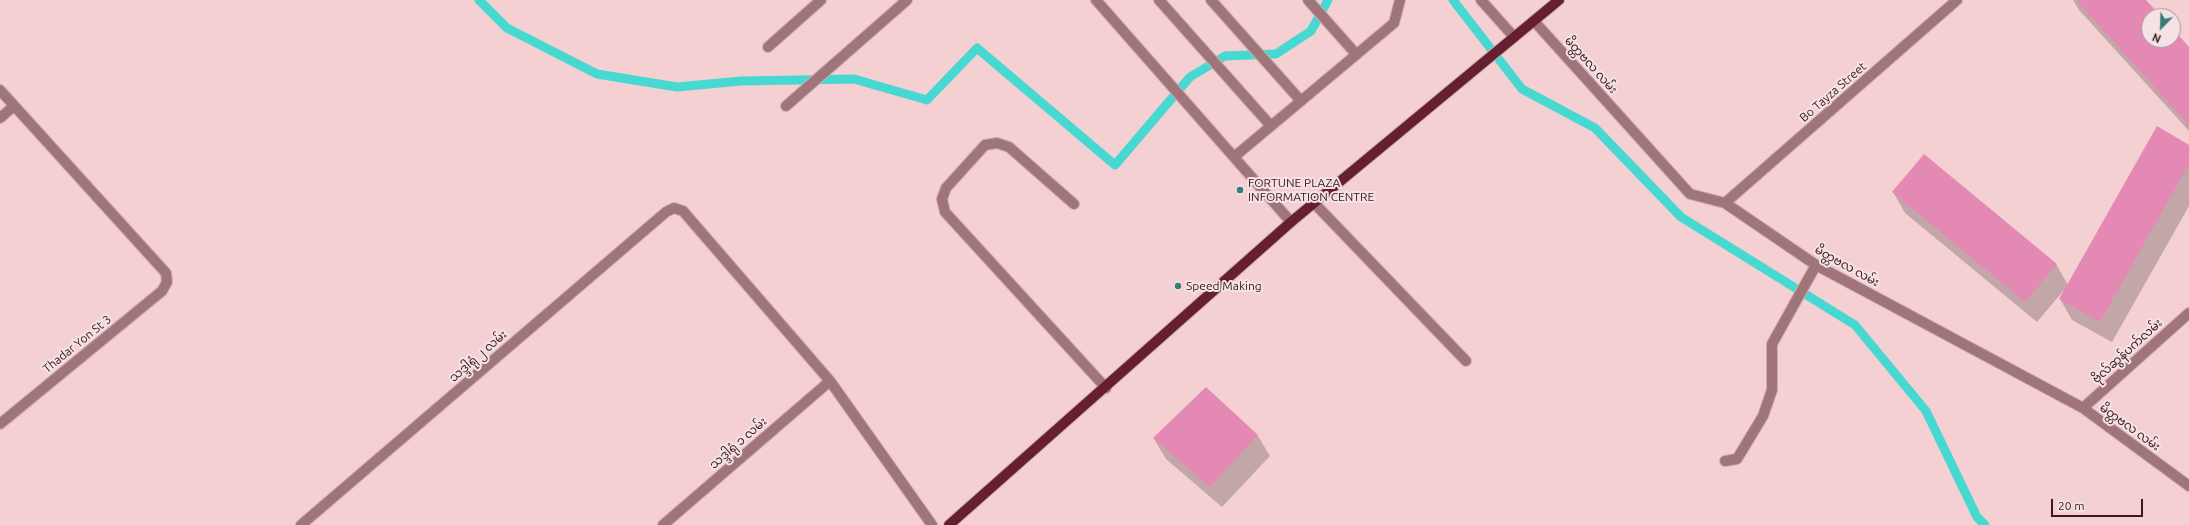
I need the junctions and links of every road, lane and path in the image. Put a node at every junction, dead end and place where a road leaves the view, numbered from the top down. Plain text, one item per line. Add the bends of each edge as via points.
1 (821, 0) edge
2 (907, 0) edge
3 (1096, 0) edge
4 (1159, 0) edge
5 (1211, 0) edge
6 (1308, 0) edge
7 (1400, 0) edge
8 (1481, 0) edge
9 (1559, 0) edge
10 (1957, 0) edge
11 (1534, 21) junction
12 (1514, 37) junction
13 (768, 47) dead end
14 (1356, 54) junction
15 (0, 90) edge
16 (1301, 101) junction
17 (14, 106) junction
18 (786, 106) dead end
19 (0, 118) edge
20 (1271, 126) junction
21 (1234, 157) junction
22 (1314, 202) junction
23 (1725, 203) junction
24 (1074, 204) dead end
25 (1291, 222) junction
26 (1816, 265) junction
27 (2189, 313) edge
28 (1466, 361) dead end
29 (830, 381) junction
30 (1106, 388) junction
31 (2083, 408) junction
32 (0, 424) edge
33 (1724, 461) dead end
34 (2189, 486) edge
35 (301, 525) edge
36 (663, 525) edge
37 (932, 525) edge
38 (949, 525) edge

1 - 13 street
2 - 18 street
3 - 21 street
4 - 20 street
5 - 16 street
6 - 14 street
7 - 14 street via 1394,23
8 - 12 street
9 - 11 main road
10 - 23 street, Bo Tayza Street
11 - 12 main road
11 - 23 street, မိတ္တဗလ လမ်း via 1690,194
12 - 22 main road
14 - 16 street
15 - 17 street
16 - 20 street
17 - 19 street
17 - 32 street, Thadar Yon St 3 via 166,273 167,282 162,291
20 - 21 street
21 - 25 street
22 - 25 main road
22 - 28 street
23 - 26 street, မိတ္တဗလ လမ်း
24 - 30 street via 1009,148 997,143 985,144 946,188 942,199 944,212
25 - 30 main road
26 - 31 street, မိတ္တဗလ လမ်း
26 - 33 street via 1772,344 1772,390 1764,416 1737,459
27 - 31 street, ဗိုလ်ဆွန်ပက်လမ်း
29 - 35 street, သဒ္ဒါရုံ ၂ လမ်း via 683,210 674,208 666,212
29 - 36 street, သဒ္ဒါရုံ ၁ လမ်း
29 - 37 street
30 - 38 main road
31 - 34 street, မိတ္တဗလ လမ်း

